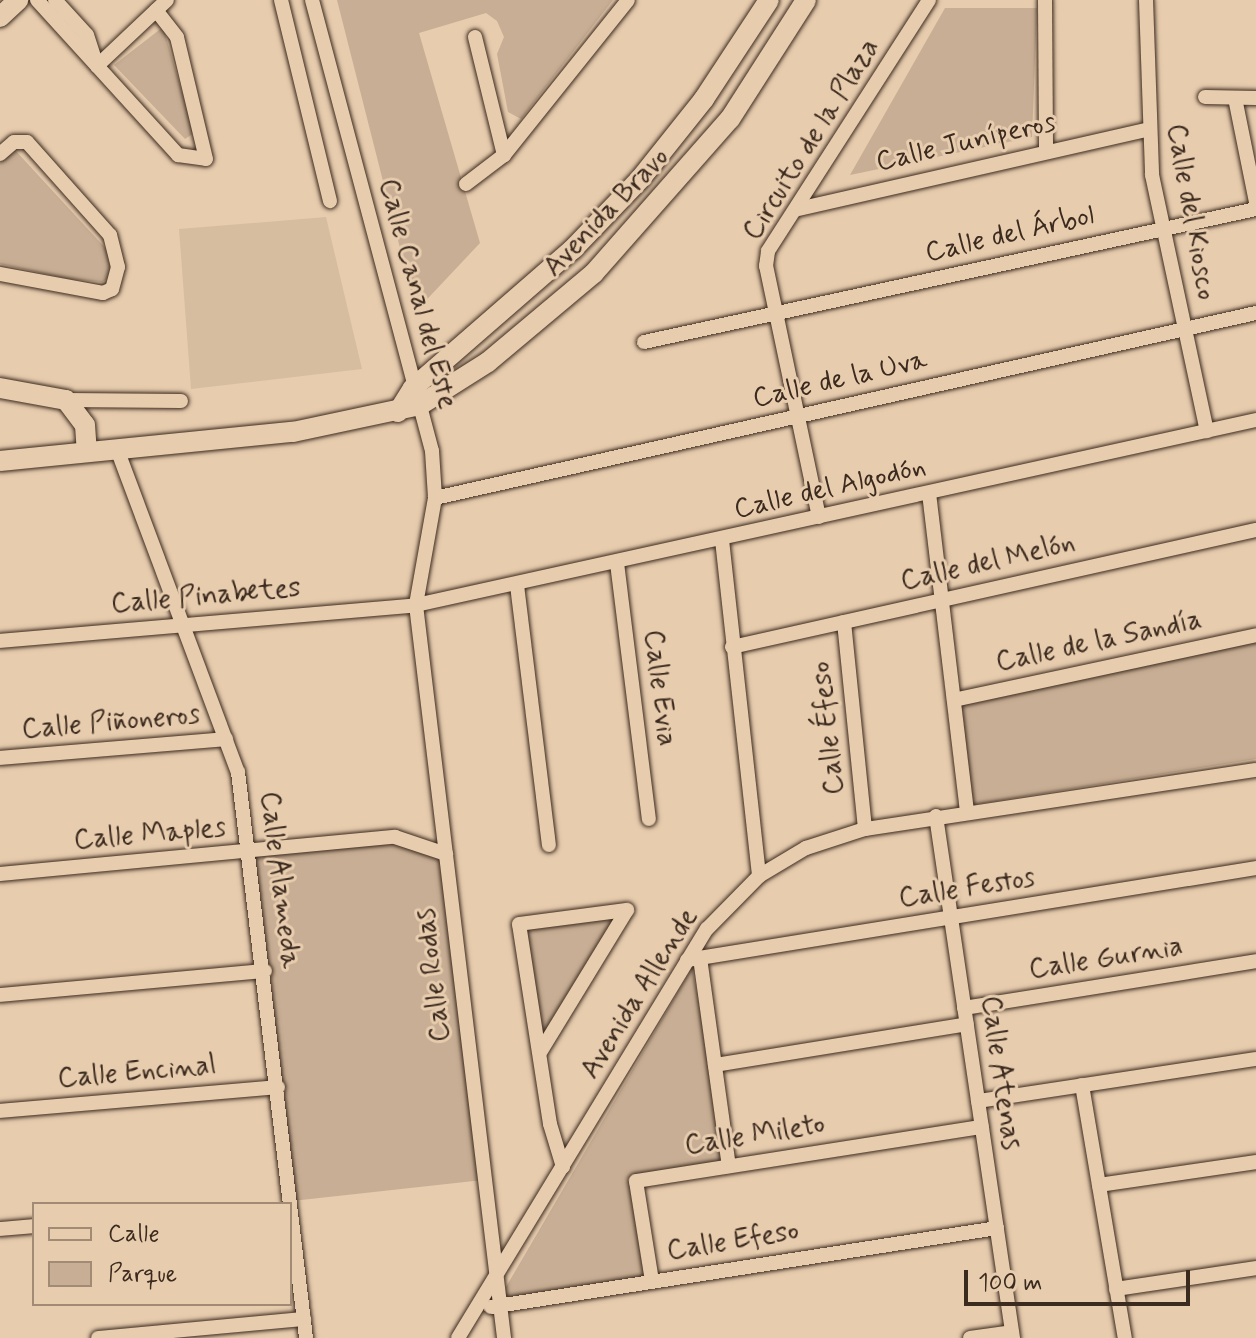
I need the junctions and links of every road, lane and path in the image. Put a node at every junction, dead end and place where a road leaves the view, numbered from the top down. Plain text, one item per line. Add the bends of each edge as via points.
1 (18, 0) edge
2 (37, 0) edge
3 (55, 0) edge
4 (281, 0) edge
5 (312, 0) edge
6 (628, 0) edge
7 (769, 0) edge
8 (806, 0) edge
9 (929, 0) edge
10 (1045, 0) edge
11 (1146, 0) edge
12 (162, 5) edge
13 (0, 17) edge
14 (475, 37) dead end
15 (97, 66) junction
16 (1205, 97) dead end
17 (1235, 98) junction
18 (1256, 98) edge
19 (704, 99) junction
20 (730, 119) junction
21 (1147, 130) junction
22 (1046, 149) junction
23 (0, 154) edge
24 (504, 155) junction
25 (466, 184) dead end
26 (330, 201) dead end
27 (1256, 202) edge
28 (798, 209) junction
29 (1256, 209) edge
30 (1162, 228) junction
31 (572, 250) junction
32 (594, 273) junction
33 (0, 274) edge
34 (1256, 313) edge
35 (776, 314) junction
36 (1184, 329) junction
37 (644, 342) dead end
38 (0, 388) edge
39 (416, 396) junction
40 (66, 400) junction
41 (181, 401) dead end
42 (799, 416) junction
43 (1256, 420) edge
44 (1207, 431) junction
45 (117, 449) junction
46 (87, 452) junction
47 (0, 461) edge
48 (929, 493) junction
49 (435, 498) junction
50 (819, 517) junction
51 (1256, 530) edge
52 (722, 540) junction
53 (617, 563) junction
54 (517, 585) junction
55 (942, 600) junction
56 (416, 605) junction
57 (844, 622) junction
58 (186, 625) junction
59 (1256, 635) edge
60 (0, 641) edge
61 (732, 647) junction
62 (954, 700) junction
63 (226, 739) junction
64 (0, 758) edge
65 (1256, 770) edge
66 (967, 812) junction
67 (936, 816) junction
68 (649, 819) dead end
69 (865, 829) junction
70 (549, 845) dead end
71 (251, 852) junction
72 (446, 854) junction
73 (1256, 868) edge
74 (0, 874) edge
75 (759, 876) junction
76 (951, 918) junction
77 (694, 959) junction
78 (1256, 961) edge
79 (265, 971) junction
80 (0, 995) edge
81 (964, 1008) junction
82 (967, 1024) junction
83 (541, 1051) junction
84 (1256, 1059) edge
85 (715, 1065) junction
86 (1082, 1085) junction
87 (278, 1087) junction
88 (978, 1101) junction
89 (0, 1111) edge
90 (982, 1127) junction
91 (1256, 1162) edge
92 (729, 1166) junction
93 (563, 1167) junction
94 (1099, 1185) junction
95 (285, 1202) edge
96 (32, 1226) edge
97 (997, 1228) junction
98 (0, 1229) edge
99 (292, 1246) edge
100 (1256, 1268) edge
101 (496, 1273) junction
102 (652, 1281) junction
103 (1116, 1289) junction
104 (500, 1305) junction
105 (477, 1309) junction
106 (304, 1319) junction
107 (1013, 1335) edge
108 (98, 1338) edge
109 (306, 1338) edge
110 (458, 1338) edge
111 (504, 1338) edge
112 (970, 1338) edge
113 (1125, 1338) edge

1 - 13 main road
2 - 15 street
3 - 15 street via 87,35
4 - 26 street
5 - 39 street, Calle Canal del Este
6 - 24 street
7 - 19 main road, Avenida Bravo
8 - 20 main road, Avenida Bravo
9 - 28 street, Circuito de la Plaza
10 - 22 street
11 - 21 street, Calle del Kiosco
12 - 15 street
12 - 15 street via 177,37 206,159 178,155
14 - 24 street
16 - 17 street
17 - 18 street
17 - 27 street
19 - 20 main road
19 - 31 main road, Avenida Bravo via 641,178
20 - 32 main road, Avenida Bravo
21 - 22 street, Calle Juníperos
21 - 30 street, Calle del Kiosco
22 - 28 street, Calle Juníperos
23 - 33 street via 14,142 27,142 110,235 118,267 112,289 103,293
24 - 25 street
28 - 35 street, Circuito de la Plaza via 768,251
29 - 30 street, Calle del Árbol
30 - 35 street, Calle del Árbol
30 - 36 street, Calle del Kiosco
31 - 32 main road
31 - 39 main road, Avenida Bravo
32 - 39 main road, Avenida Bravo via 488,362
34 - 36 street, Calle de la Uva
35 - 37 street, Calle del Árbol
35 - 42 street, Circuito de la Plaza
36 - 42 street, Calle de la Uva
36 - 44 street, Calle del Kiosco
38 - 40 main road
39 - 45 main road, Avenida Bravo via 398,412 293,432
39 - 49 street, Calle Canal del Este via 432,451
40 - 41 street
40 - 46 main road via 85,425
42 - 49 street, Calle de la Uva
42 - 50 street, Circuito de la Plaza
43 - 44 street, Calle del Algodón
44 - 48 street, Calle del Algodón
45 - 46 main road, Avenida Bravo
45 - 58 street, Calle Alameda
46 - 47 main road, Avenida Bravo
48 - 50 street, Calle del Algodón
48 - 55 street
49 - 56 street, Calle Canal del Este
50 - 52 street, Calle del Algodón
51 - 55 street, Calle del Melón
52 - 53 street, Calle del Algodón
52 - 61 street
53 - 54 street, Calle del Algodón
53 - 68 street, Calle Evia
54 - 56 street, Calle del Algodón
54 - 70 street
55 - 57 street, Calle del Melón
55 - 62 street
56 - 58 street, Calle Pinabetes
56 - 72 street, Calle Rodas
57 - 61 street, Calle del Melón
57 - 69 street, Calle Éfeso
58 - 60 street, Calle Pinabetes
58 - 63 street, Calle Alameda
59 - 62 street, Calle de la Sandía
61 - 75 street
62 - 66 street
63 - 64 street, Calle Piñoneros
63 - 71 street, Calle Alameda via 238,772
65 - 66 street, Avenida Allende
66 - 67 street, Avenida Allende
67 - 69 street, Avenida Allende
67 - 76 street, Calle Atenas
69 - 75 street, Avenida Allende via 806,848
71 - 72 street, Calle Maples via 395,837
71 - 74 street, Calle Maples
71 - 79 street, Calle Alameda
72 - 101 street, Calle Rodas
73 - 76 street, Calle Festos
75 - 77 street, Avenida Allende via 707,929
76 - 77 street, Calle Festos
76 - 81 street, Calle Atenas
77 - 85 street
77 - 93 street, Avenida Allende
78 - 81 street, Calle Gurnia
79 - 80 street
79 - 87 street, Calle Alameda
81 - 82 street, Calle Atenas
82 - 85 street
82 - 88 street, Calle Atenas
83 - 83 street via 519,924 627,910 603,949
83 - 93 street via 550,1124
84 - 86 street
85 - 92 street
86 - 88 street
86 - 94 street
87 - 89 street, Calle Encinal
87 - 95 street, Calle Alameda
88 - 90 street, Calle Atenas
90 - 92 street, Calle Mileto
90 - 97 street, Calle Atenas
91 - 94 street
92 - 102 street, Calle Mileto via 636,1181
93 - 101 street, Avenida Allende
94 - 103 street
96 - 98 street
97 - 102 street, Calle Efeso
97 - 107 street, Calle Atenas
99 - 106 street, Calle Alameda
100 - 103 street
101 - 104 street, Calle Rodas
101 - 105 street, Avenida Allende
102 - 104 street, Calle Efeso
103 - 113 street
104 - 105 street, Calle Efeso
104 - 111 street, Calle Rodas
105 - 110 street, Avenida Allende
106 - 108 street
106 - 109 street, Calle Alameda
107 - 112 street

